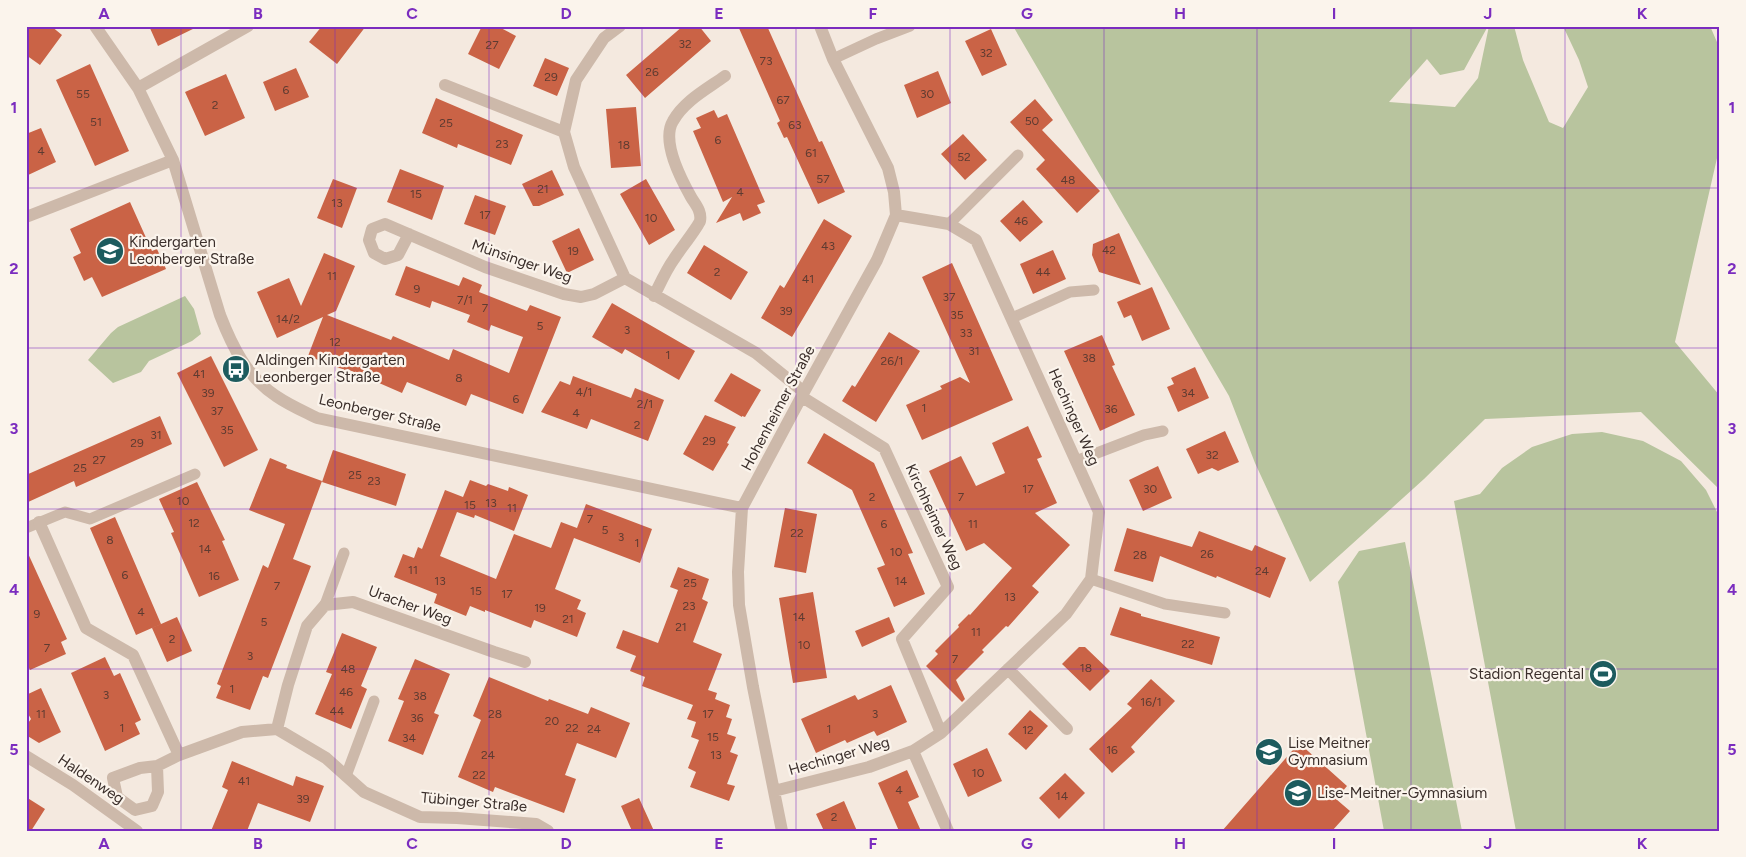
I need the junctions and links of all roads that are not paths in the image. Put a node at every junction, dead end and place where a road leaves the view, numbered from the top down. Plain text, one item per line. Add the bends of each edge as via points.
1 (95, 26) edge
2 (248, 26) edge
3 (620, 26) edge
4 (820, 26) edge
5 (910, 26) edge
6 (833, 59) junction
7 (725, 76) dead end
8 (445, 85) dead end
9 (138, 88) junction
10 (564, 132) junction
11 (1018, 155) dead end
12 (173, 160) junction
13 (896, 215) junction
14 (26, 217) edge
15 (949, 224) junction
16 (409, 234) dead end
17 (625, 278) junction
18 (1094, 290) dead end
19 (654, 296) junction
20 (1012, 318) junction
21 (803, 395) junction
22 (1163, 431) dead end
23 (1076, 461) junction
24 (195, 474) dead end
25 (742, 508) junction
26 (39, 522) junction
27 (26, 528) edge
28 (344, 553) dead end
29 (1091, 579) junction
30 (325, 605) junction
31 (1225, 613) dead end
32 (526, 662) dead end
33 (1008, 670) junction
34 (374, 701) dead end
35 (277, 729) junction
36 (1067, 729) dead end
37 (941, 733) junction
38 (913, 751) junction
39 (179, 755) junction
40 (26, 756) edge
41 (158, 766) dead end
42 (346, 776) junction
43 (774, 791) junction
44 (137, 831) edge
45 (548, 831) edge
46 (782, 831) edge
47 (948, 831) edge

1 - 9 street, Leonberger Straße
2 - 9 street
3 - 10 street via 604,38 576,80
4 - 6 street, Hohenheimer Straße
5 - 6 lane
6 - 13 street, Hohenheimer Straße via 888,168
7 - 19 street via 689,102 672,122 672,157 699,208 700,221 672,261
8 - 10 street
9 - 12 street, Leonberger Straße
10 - 17 street via 574,167
11 - 15 lane
12 - 14 street
12 - 25 street, Leonberger Straße via 229,337 250,372 287,404 317,418
13 - 15 street, Hechinger Weg
13 - 21 street, Hohenheimer Straße via 878,260
15 - 20 street, Hechinger Weg via 976,240
16 - 17 street, Münsinger Weg via 485,267 564,294 581,297 594,294
17 - 19 street
18 - 20 lane via 1070,292
19 - 21 street via 756,353
20 - 23 street, Hechinger Weg
21 - 25 street, Hohenheimer Straße
21 - 37 street, Kirchheimer Weg via 884,448 948,587 902,639
22 - 23 lane via 1144,434
23 - 29 street, Hechinger Weg via 1099,512
24 - 26 lane via 90,519 65,512
25 - 43 street, Hohenheimer Straße via 739,605
26 - 27 lane
26 - 39 street via 86,628 133,655
28 - 30 lane
29 - 31 lane via 1165,604
29 - 33 street, Hechinger Weg via 1066,614
30 - 32 street, Uracher Weg via 353,602
30 - 35 street via 307,626
33 - 36 street
33 - 37 street, Hechinger Weg
34 - 42 lane
35 - 39 street via 242,732
35 - 42 street, Tübinger Straße via 326,758
37 - 38 street, Hechinger Weg
38 - 43 street, Hechinger Weg via 869,767
38 - 47 street, Hechinger Weg
39 - 41 street
40 - 44 street, Haldenweg
42 - 45 street, Tübinger Straße via 364,792 420,817 536,824
43 - 46 street, Hohenheimer Straße

